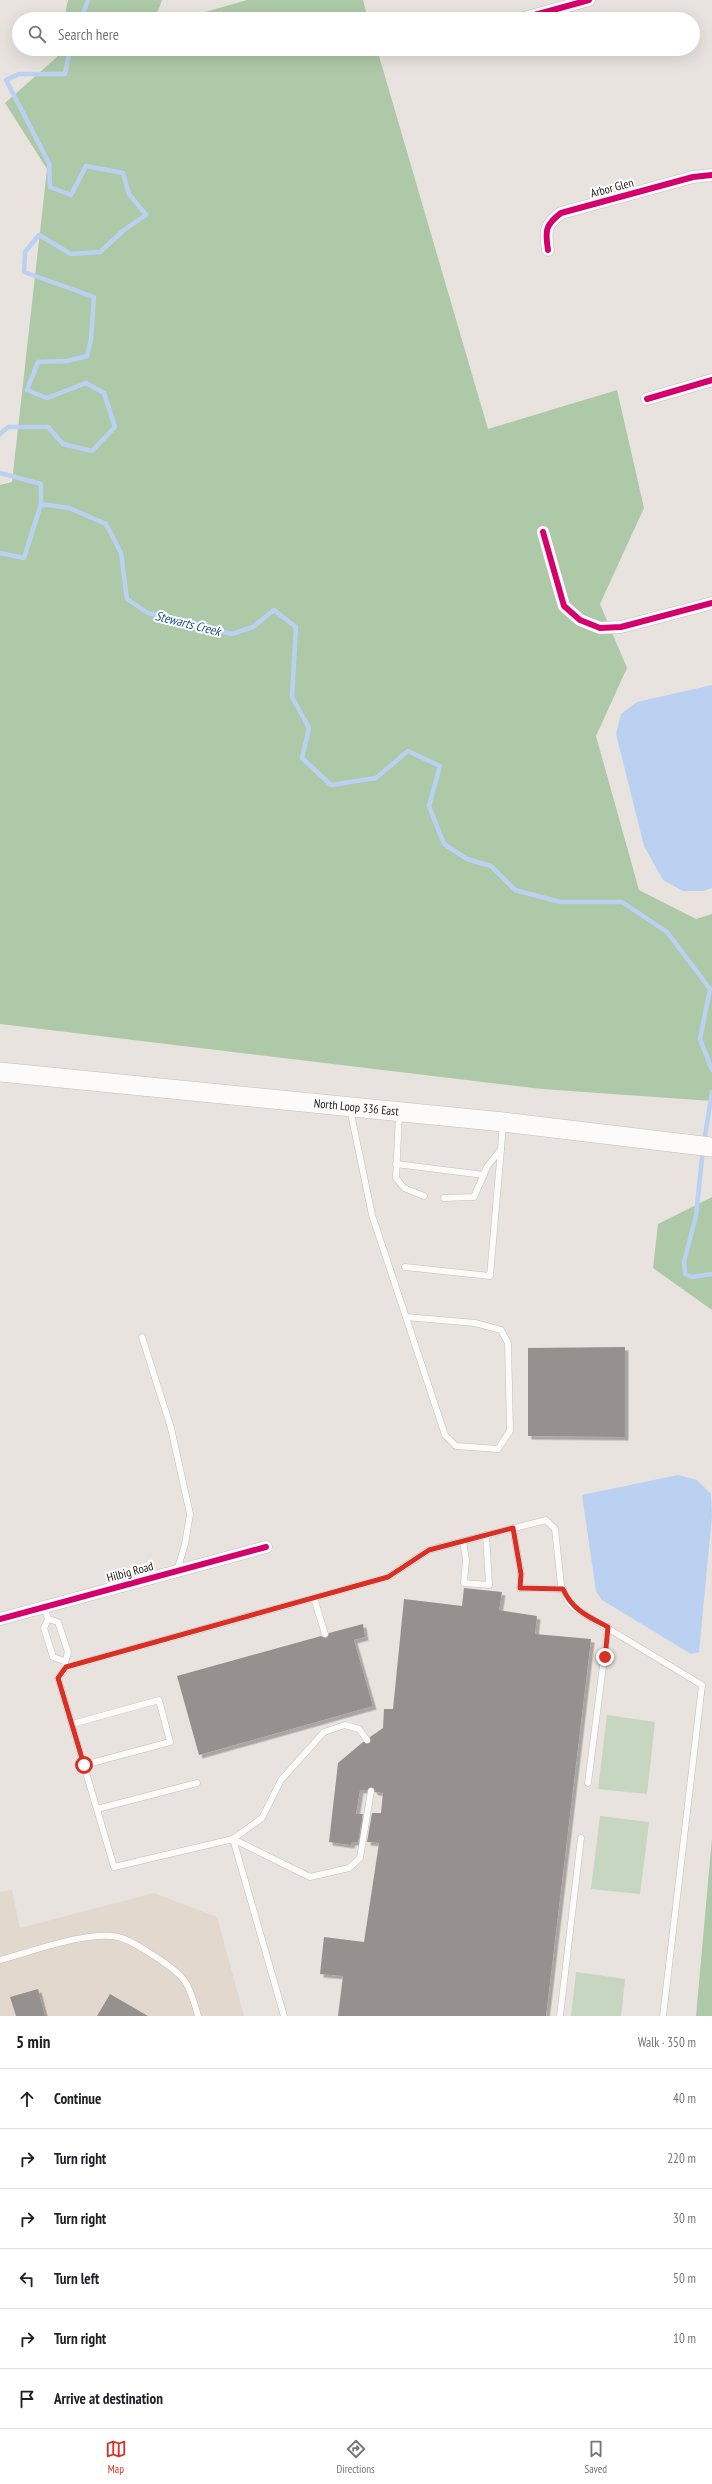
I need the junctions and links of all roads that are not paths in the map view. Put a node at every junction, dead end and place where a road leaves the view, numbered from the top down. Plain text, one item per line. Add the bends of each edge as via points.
1 (589, 0) edge
2 (545, 12) edge
3 (712, 175) edge
4 (548, 250) dead end
5 (712, 380) edge
6 (647, 398) dead end
7 (543, 532) dead end
8 (712, 602) edge
9 (0, 1072) edge
10 (350, 1107) junction
11 (399, 1112) junction
12 (503, 1122) junction
13 (712, 1147) edge
14 (501, 1150) junction
15 (396, 1164) junction
16 (484, 1175) junction
17 (424, 1196) dead end
18 (444, 1198) dead end
19 (405, 1266) dead end
20 (406, 1317) junction
21 (142, 1337) dead end
22 (513, 1528) junction
23 (486, 1535) junction
24 (463, 1541) junction
25 (266, 1547) dead end
26 (177, 1570) junction
27 (563, 1589) junction
28 (314, 1598) junction
29 (46, 1613) junction
30 (0, 1619) edge
31 (608, 1627) junction
32 (325, 1634) dead end
33 (65, 1664) junction
34 (72, 1724) junction
35 (367, 1740) dead end
36 (84, 1765) junction
37 (197, 1783) dead end
38 (588, 1783) dead end
39 (371, 1791) dead end
40 (97, 1809) junction
41 (233, 1838) junction
42 (581, 1838) dead end
43 (0, 1960) edge
44 (198, 2016) edge
45 (284, 2016) edge
46 (560, 2016) edge
47 (663, 2016) edge

1 - 2 street
3 - 4 street, Arbor Glen via 693,177 560,213 549,222 545,234
5 - 6 street
7 - 8 street via 564,606 580,620 600,628 621,627
9 - 10 main road, North Loop 336 East
10 - 11 main road, North Loop 336 East
10 - 20 lane via 372,1214
11 - 12 main road, North Loop 336 East
11 - 15 lane
12 - 13 main road, North Loop 336 East
12 - 14 lane
14 - 16 lane via 487,1167
14 - 19 lane via 490,1276
15 - 16 lane
15 - 17 lane via 396,1178 404,1188
16 - 18 lane via 474,1197
20 - 20 lane via 445,1435 456,1446 498,1449 510,1432 508,1343 501,1330 475,1323
21 - 26 lane via 171,1428 190,1514
22 - 23 lane
22 - 27 lane via 521,1574 520,1588
22 - 27 lane via 546,1520 555,1529
23 - 24 lane
23 - 24 lane via 489,1585 464,1583 466,1560
24 - 28 lane via 429,1550 388,1577
25 - 26 street, Hilbig Road
26 - 29 street, Hilbig Road
27 - 31 lane via 574,1608
28 - 32 lane
28 - 33 lane
29 - 30 street, Hilbig Road
29 - 33 lane via 58,1622 68,1652
29 - 33 lane via 44,1628 53,1657
31 - 38 lane
31 - 47 lane via 702,1685
33 - 34 lane via 58,1678
34 - 36 lane
34 - 36 lane via 159,1700 170,1742
35 - 41 lane via 359,1729 345,1725 324,1732 281,1780 262,1818
36 - 40 lane
37 - 40 lane
39 - 41 lane via 360,1858 349,1868 310,1877
40 - 41 lane via 114,1867
41 - 45 lane
42 - 46 lane
43 - 44 lane via 90,1936 119,1937 178,1972 186,1981

